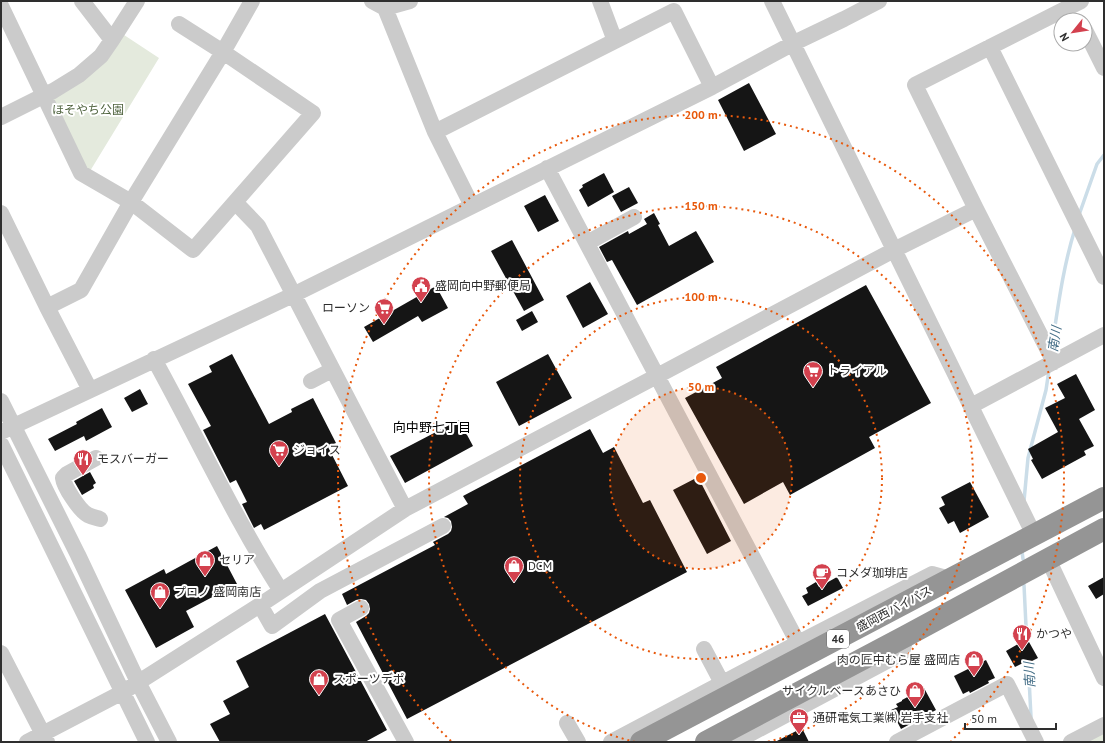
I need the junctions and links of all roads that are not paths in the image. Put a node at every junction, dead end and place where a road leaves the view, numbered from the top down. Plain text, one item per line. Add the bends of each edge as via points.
1 (82, 1) edge
2 (137, 1) edge
3 (252, 1) edge
4 (410, 1) edge
5 (600, 1) edge
6 (772, 1) edge
7 (879, 1) edge
8 (1075, 2) edge
9 (379, 4) edge
10 (1, 6) edge
11 (671, 6) edge
12 (1078, 12) edge
13 (180, 24) dead end
14 (112, 40) junction
15 (615, 41) junction
16 (794, 44) junction
17 (1093, 46) edge
18 (990, 47) junction
19 (223, 52) junction
20 (1104, 68) edge
21 (712, 87) junction
22 (44, 96) junction
23 (1, 117) edge
24 (435, 132) junction
25 (548, 168) junction
26 (131, 202) junction
27 (235, 202) junction
28 (472, 206) junction
29 (976, 209) junction
30 (1, 213) edge
31 (634, 217) dead end
32 (587, 243) junction
33 (894, 250) junction
34 (1104, 277) edge
35 (293, 295) junction
36 (47, 307) junction
37 (1104, 335) edge
38 (154, 360) junction
39 (1054, 362) junction
40 (332, 370) junction
41 (657, 376) junction
42 (311, 381) dead end
43 (90, 390) junction
44 (1, 401) edge
45 (971, 406) junction
46 (8, 429) edge
47 (1, 444) edge
48 (96, 458) dead end
49 (1104, 498) edge
50 (405, 509) junction
51 (100, 519) dead end
52 (443, 526) dead end
53 (1032, 529) junction
54 (1104, 529) edge
55 (1048, 558) junction
56 (950, 579) junction
57 (281, 591) junction
58 (260, 605) junction
59 (361, 608) dead end
60 (906, 636) junction
61 (798, 643) junction
62 (704, 649) dead end
63 (1, 653) edge
64 (1104, 678) edge
65 (138, 682) junction
66 (722, 683) junction
67 (123, 692) junction
68 (567, 723) dead end
69 (1104, 724) edge
70 (45, 738) edge
71 (27, 742) edge
72 (147, 742) edge
73 (170, 742) edge
74 (406, 742) edge
75 (578, 742) edge
76 (611, 742) edge
77 (641, 742) edge
78 (706, 742) edge
79 (735, 742) edge
80 (897, 742) edge
81 (1036, 742) edge
82 (1073, 742) edge

1 - 14 street
2 - 14 street
3 - 19 street
4 - 9 street
5 - 15 street
6 - 16 street
7 - 16 street
8 - 12 street
8 - 18 street
9 - 24 street
10 - 22 street
11 - 15 street
11 - 21 street
13 - 19 street
14 - 22 street via 101,56 79,75
15 - 24 street
16 - 21 street
16 - 33 street
17 - 20 street
18 - 29 street via 916,85
18 - 34 street
19 - 26 street
19 - 27 street via 313,113
21 - 25 street
22 - 23 street
22 - 26 street via 81,173
24 - 28 street
25 - 28 street
25 - 32 street
26 - 27 street via 193,250
26 - 36 street via 81,290
27 - 35 street via 258,226
28 - 35 street
29 - 33 street
29 - 39 street
30 - 36 street
31 - 32 street
32 - 41 street
33 - 41 street
33 - 45 street
35 - 38 street
35 - 40 street
36 - 43 street
37 - 39 street
38 - 43 street
38 - 57 street
39 - 45 street
40 - 42 street
40 - 50 street
41 - 50 street
41 - 61 street
43 - 46 street
44 - 46 street
45 - 53 street
46 - 65 street via 78,555
47 - 67 street
48 - 51 street via 63,478 71,496 87,515
49 - 53 highway, 盛岡西バイパス / 46
50 - 57 street
52 - 58 street via 320,591 272,626
53 - 56 highway, 盛岡西バイパス / 46
54 - 55 highway, 46
55 - 60 highway, 46
55 - 64 street
56 - 61 street via 932,574
56 - 77 highway, 盛岡西バイパス / 46
57 - 58 street
58 - 65 street
59 - 74 street via 339,620
60 - 78 highway, 46
60 - 79 street via 902,653
61 - 66 street
62 - 66 street
63 - 70 street
65 - 67 street
65 - 73 street
66 - 76 street
67 - 70 street
67 - 72 street
68 - 75 street
69 - 82 street
70 - 71 street
80 - 81 street via 1008,684

